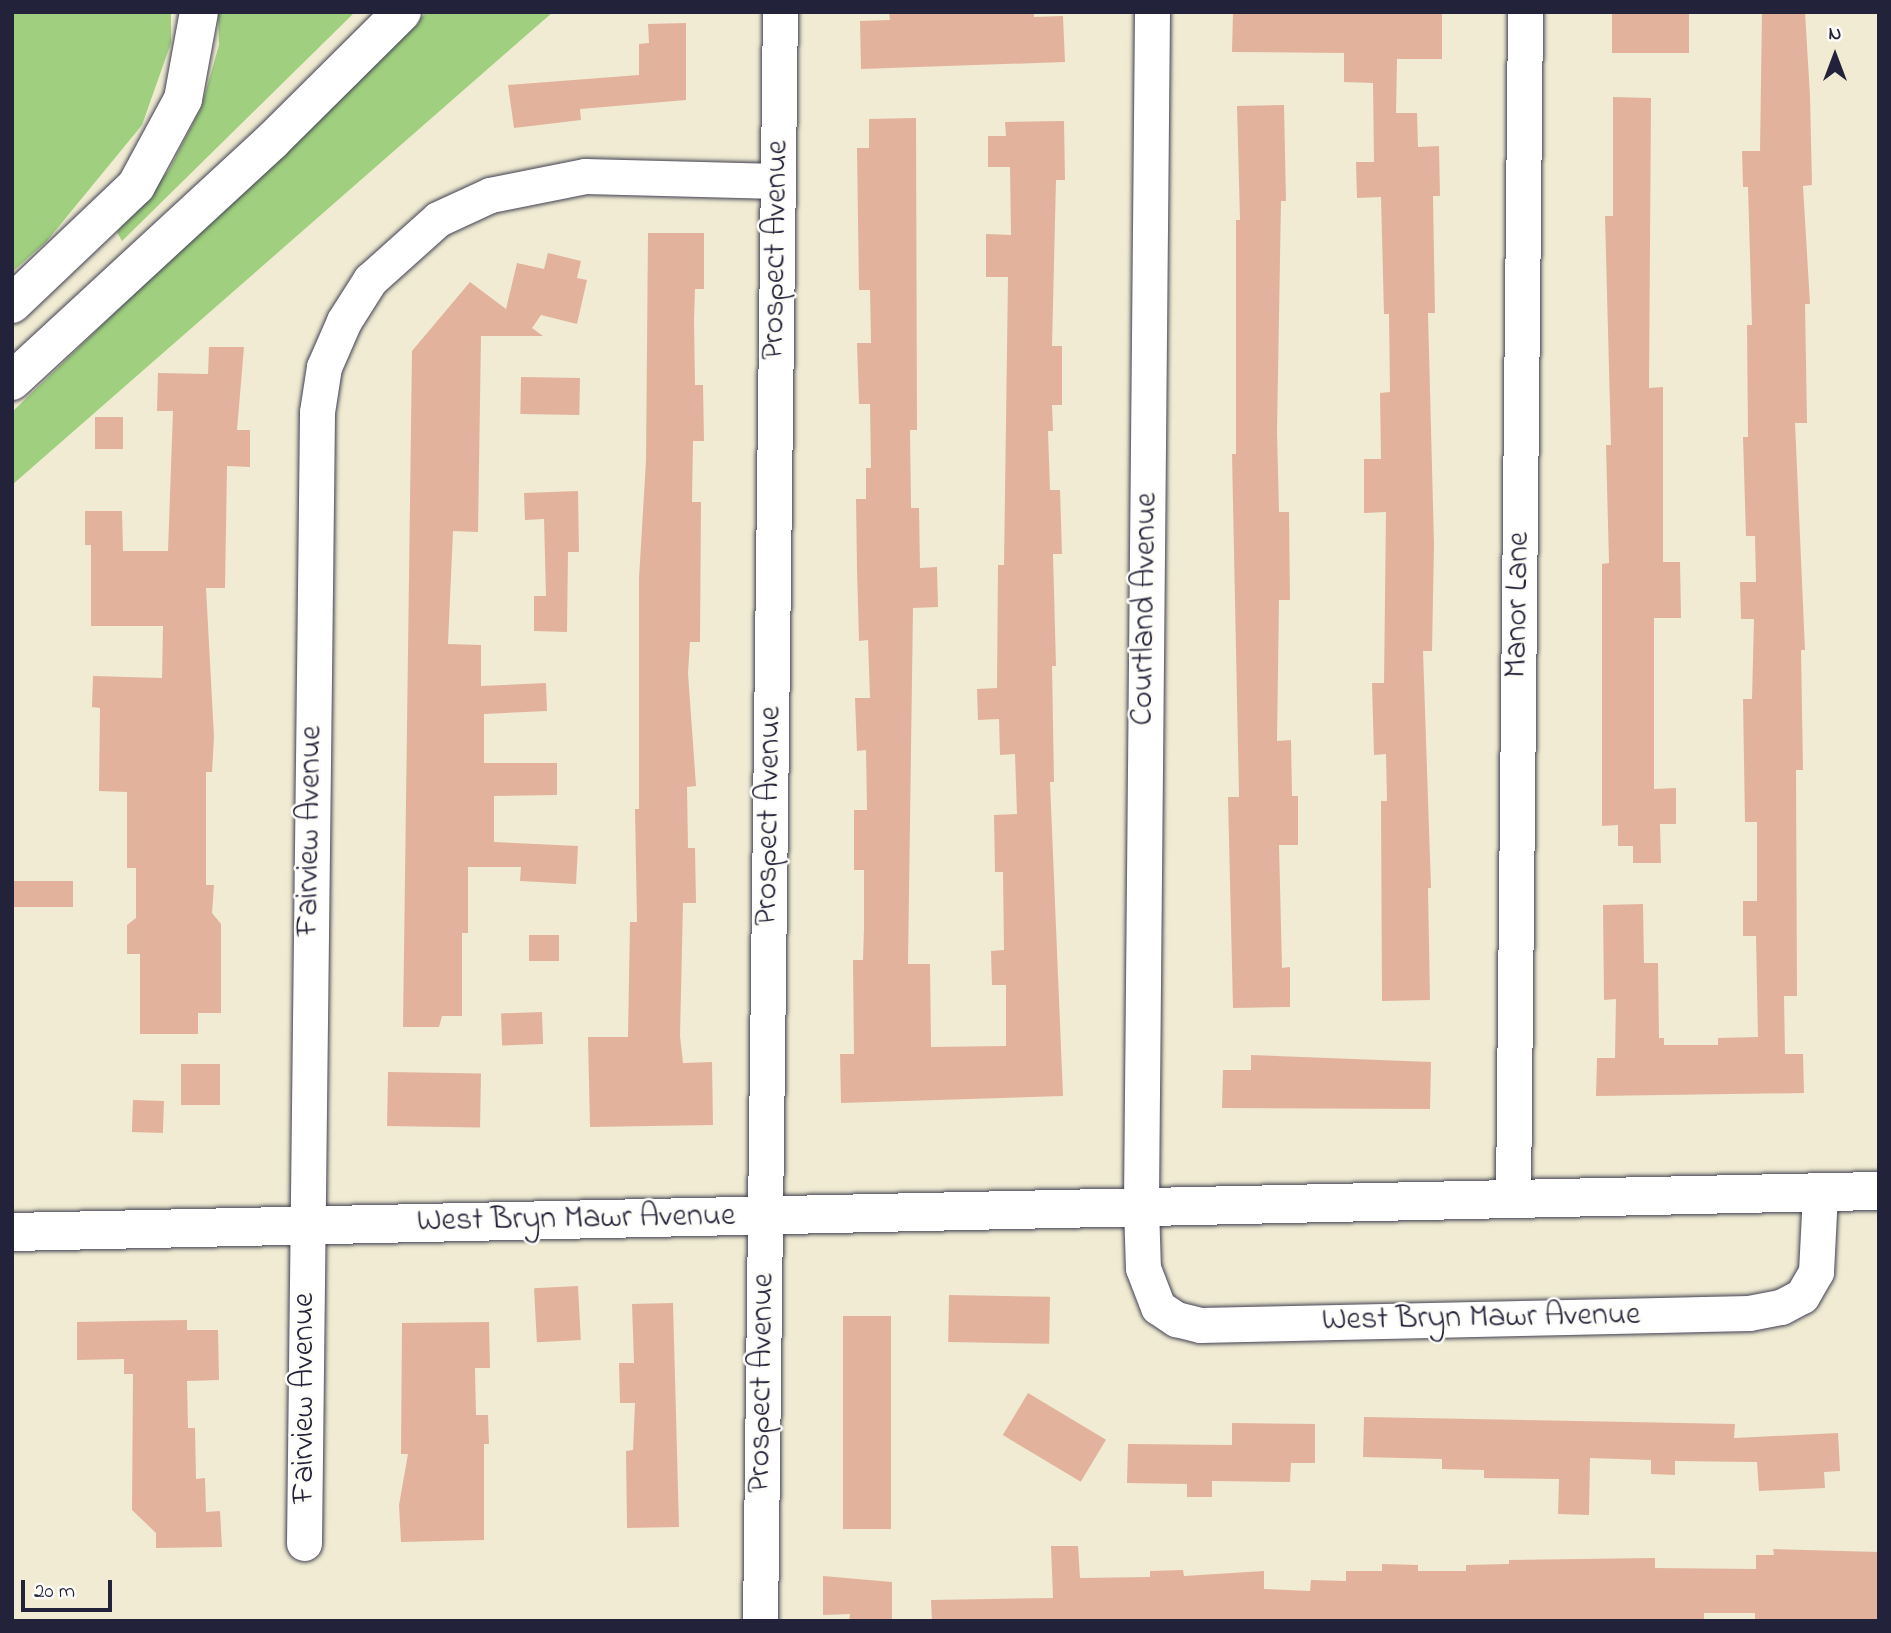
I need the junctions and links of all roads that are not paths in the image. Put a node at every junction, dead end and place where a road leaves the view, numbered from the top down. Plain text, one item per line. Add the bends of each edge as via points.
1 (199, 12) edge
2 (402, 12) edge
3 (780, 12) edge
4 (1152, 12) edge
5 (1525, 12) edge
6 (778, 181) junction
7 (12, 304) edge
8 (12, 382) edge
9 (1879, 1191) edge
10 (1820, 1192) junction
11 (1513, 1198) junction
12 (1141, 1206) junction
13 (765, 1215) junction
14 (306, 1226) junction
15 (12, 1232) edge
16 (304, 1543) dead end
17 (760, 1621) edge

1 - 7 main road via 183,99 143,175
2 - 8 main road via 272,141
3 - 6 street, Prospect Avenue
4 - 12 street, Courtland Avenue
5 - 11 street, Manor Lane
6 - 13 street, Prospect Avenue
6 - 14 street, Fairview Avenue via 585,176 490,195 438,219 370,281 344,321 324,368 317,412
9 - 10 main road, West Bryn Mawr Avenue
10 - 11 main road, West Bryn Mawr Avenue
10 - 12 street, West Bryn Mawr Avenue via 1816,1272 1802,1296 1781,1307 1749,1313 1200,1325 1167,1313 1149,1290 1143,1268
11 - 12 main road, West Bryn Mawr Avenue
12 - 13 main road, West Bryn Mawr Avenue
13 - 14 main road, West Bryn Mawr Avenue
13 - 17 street, Prospect Avenue
14 - 15 main road, West Bryn Mawr Avenue
14 - 16 street, Fairview Avenue

